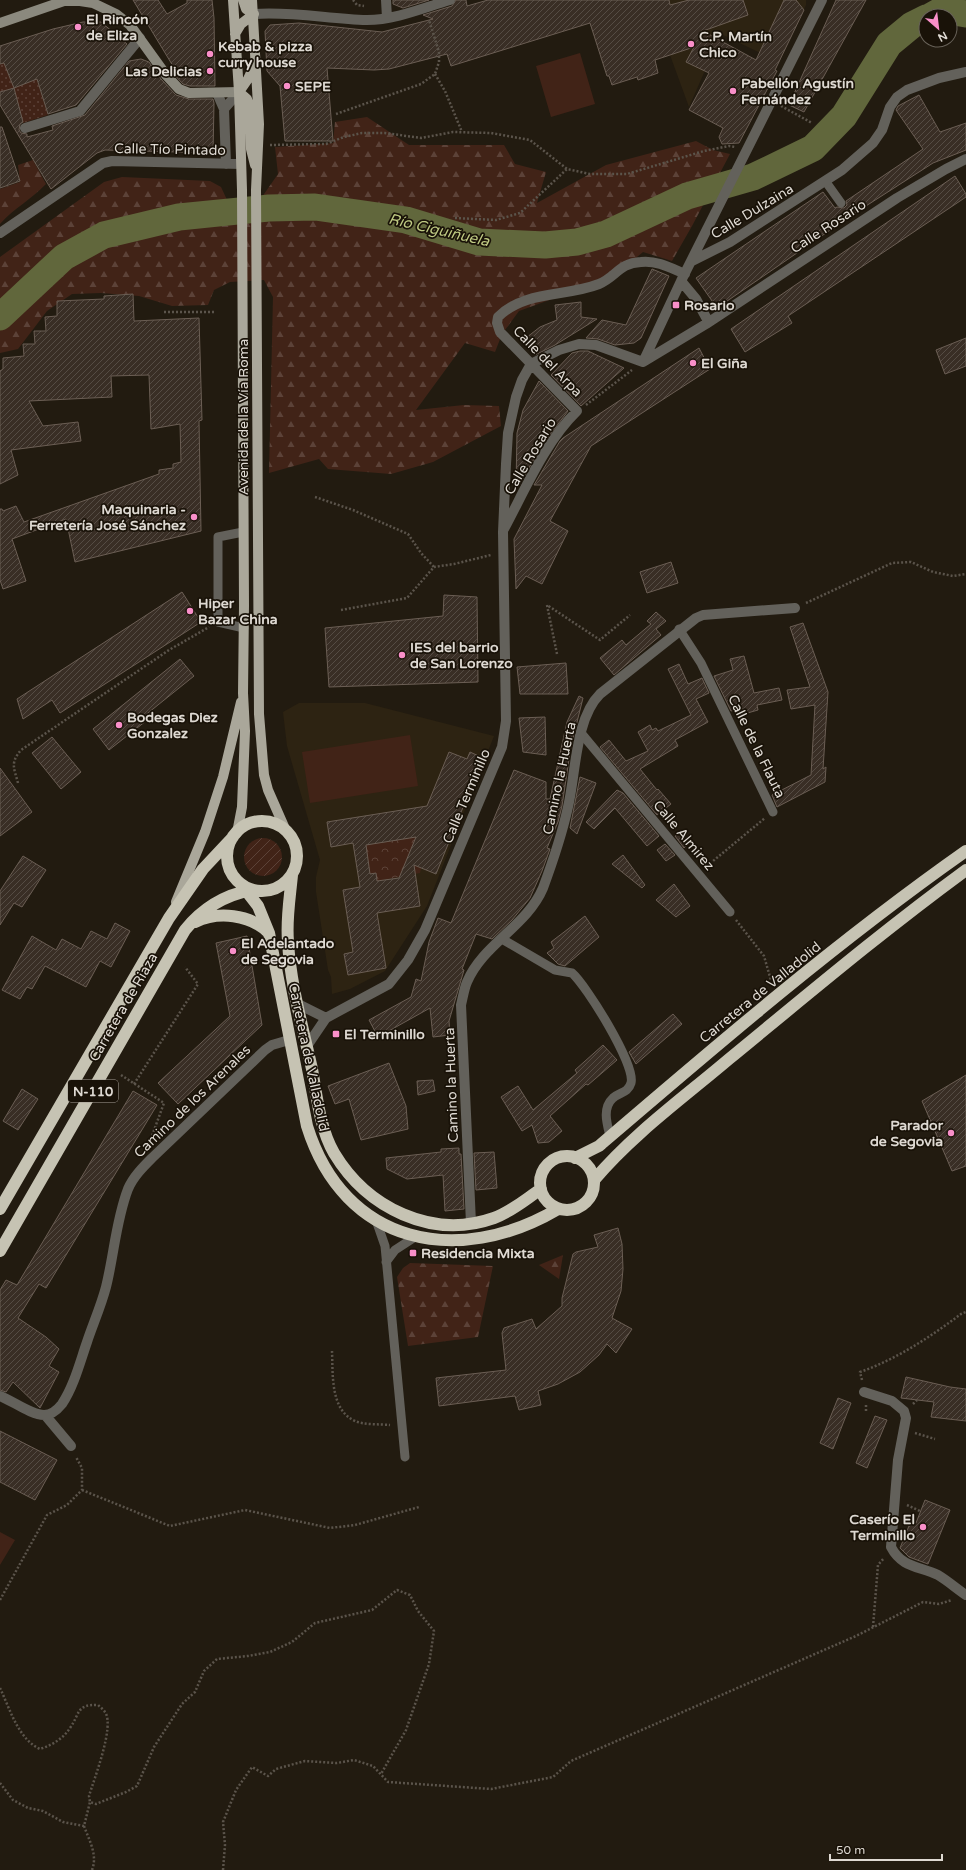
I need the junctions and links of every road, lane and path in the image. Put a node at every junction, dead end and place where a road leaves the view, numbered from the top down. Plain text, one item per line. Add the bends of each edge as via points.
1 (233, 0) edge
2 (243, 0) edge
3 (252, 0) edge
4 (353, 0) edge
5 (386, 0) edge
6 (450, 0) edge
7 (822, 0) edge
8 (369, 7) dead end
9 (426, 8) junction
10 (254, 14) junction
11 (387, 18) junction
12 (0, 23) edge
13 (235, 35) junction
14 (140, 38) junction
15 (256, 61) junction
16 (966, 72) edge
17 (435, 74) junction
18 (239, 92) junction
19 (217, 93) junction
20 (772, 101) junction
21 (224, 109) junction
22 (336, 114) dead end
23 (812, 123) dead end
24 (25, 128) dead end
25 (462, 132) junction
26 (259, 146) junction
27 (748, 148) junction
28 (966, 159) edge
29 (226, 164) junction
30 (241, 164) junction
31 (567, 169) junction
32 (257, 170) junction
33 (826, 182) junction
34 (841, 203) dead end
35 (455, 218) dead end
36 (0, 233) edge
37 (692, 261) junction
38 (683, 278) junction
39 (164, 312) dead end
40 (214, 312) dead end
41 (708, 321) junction
42 (643, 362) junction
43 (531, 364) junction
44 (577, 411) junction
45 (315, 497) dead end
46 (243, 532) junction
47 (503, 532) junction
48 (503, 552) junction
49 (434, 567) junction
50 (966, 574) edge
51 (795, 608) joint
52 (341, 610) dead end
53 (630, 615) dead end
54 (218, 622) junction
55 (244, 628) junction
56 (679, 629) junction
57 (557, 654) dead end
58 (243, 693) junction
59 (581, 733) junction
60 (18, 783) dead end
61 (773, 812) joint
62 (286, 831) junction
63 (235, 835) junction
64 (966, 851) edge
65 (966, 870) edge
66 (698, 873) junction
67 (292, 875) junction
68 (246, 888) junction
69 (730, 912) joint
70 (169, 918) junction
71 (185, 930) junction
72 (269, 933) junction
73 (502, 939) junction
74 (185, 967) dead end
75 (774, 989) dead end
76 (298, 1004) junction
77 (326, 1018) junction
78 (289, 1040) junction
79 (307, 1046) junction
80 (121, 1075) dead end
81 (134, 1084) junction
82 (610, 1136) junction
83 (152, 1158) junction
84 (575, 1158) junction
85 (594, 1180) junction
86 (541, 1189) junction
87 (0, 1209) edge
88 (558, 1209) junction
89 (376, 1220) junction
90 (471, 1224) junction
91 (415, 1237) junction
92 (0, 1251) edge
93 (386, 1262) junction
94 (966, 1312) edge
95 (332, 1351) dead end
96 (864, 1392) joint
97 (0, 1396) edge
98 (45, 1415) junction
99 (402, 1426) junction
100 (904, 1431) junction
101 (935, 1439) dead end
102 (71, 1446) joint
103 (405, 1457) dead end
104 (82, 1490) junction
105 (419, 1507) dead end
106 (878, 1565) dead end
107 (963, 1596) edge
108 (0, 1600) edge
109 (873, 1627) junction
110 (0, 1688) edge
111 (381, 1775) junction
112 (0, 1783) edge
113 (90, 1802) junction
114 (84, 1826) junction
115 (92, 1870) edge
116 (223, 1870) edge

1 - 13 main road, Avenida de la Vía Roma
2 - 10 main road via 246,9
3 - 10 main road, Avenida de la Vía Roma
4 - 8 path via 357,5
5 - 11 street
6 - 9 street
7 - 20 street
9 - 11 street
9 - 17 path via 439,52
10 - 11 street via 368,20
10 - 13 main road via 241,24
10 - 15 main road, Avenida de la Vía Roma
12 - 14 street via 64,2 80,1 93,3 116,14 130,25
13 - 18 main road, Avenida de la Vía Roma
14 - 19 street via 176,87 189,93
14 - 24 street via 80,111
15 - 18 main road
15 - 26 main road, Avenida de la Vía Roma
16 - 33 street, Calle Dulzaina via 939,78 907,90 897,97 873,143
17 - 22 path via 421,84
17 - 25 path
18 - 19 street
18 - 21 street
18 - 30 main road, Avenida de la Vía Roma
18 - 32 main road via 247,99 249,105 251,149
19 - 21 street
20 - 23 path
20 - 27 street
21 - 29 street
25 - 26 path via 441,133 421,138 362,133 326,144
25 - 31 path via 491,133 530,140
26 - 32 main road, Avenida de la Vía Roma
27 - 31 path via 729,146 704,151 627,174 590,174
27 - 37 street
28 - 41 street, Calle Rosario via 897,198
29 - 30 street, Calle Tío Pintado
29 - 36 street, Calle Tío Pintado via 112,161 103,163
30 - 46 main road, Avenida de la Vía Roma
31 - 35 path via 520,214 496,220
32 - 62 main road, Avenida de la Vía Roma via 260,734 266,782
33 - 34 lane
33 - 37 street, Calle Dulzaina via 730,242
37 - 38 street
38 - 41 street
38 - 42 street
38 - 43 street, Calle del Arpa via 658,263 642,261 625,264 602,283 594,286 533,297 513,306 498,317 498,328
39 - 40 path
41 - 42 street, Calle Rosario
42 - 43 street via 587,343 568,346
42 - 44 path
43 - 44 street, Calle del Arpa
43 - 47 street, Calle Terminillo via 516,397 508,433
44 - 47 street, Calle Rosario via 553,439
45 - 49 path via 408,534
46 - 54 lane via 218,537
46 - 55 main road, Avenida de la Vía Roma
47 - 48 street, Calle Terminillo
48 - 49 path
48 - 77 street, Calle Terminillo via 506,721 502,747 425,930 408,960 389,984
49 - 52 path via 407,598
50 - 51 path via 953,576 932,572 911,562 892,563
51 - 56 street, Camino la Huerta via 703,615
53 - 57 path via 600,640 547,605
54 - 55 lane
54 - 60 path via 169,650 21,750 14,759 13,766
55 - 58 main road, Avenida de la Vía Roma
56 - 59 street, Camino la Huerta via 597,697
56 - 61 lane, Calle de la Flauta via 701,663
58 - 63 main road, Avenida de la Vía Roma via 246,731 244,784 242,807
58 - 70 main road, Avenida de la Vía Roma / N-110 via 223,777 205,832
59 - 66 lane, Calle Almirez
59 - 73 street, Camino la Huerta via 569,805 560,841 542,889 531,908
61 - 66 path, Calle de la Flauta
62 - 63 highway via 272,823 261,822 250,824
62 - 67 highway via 295,844 297,854
63 - 68 highway via 228,854 228,865 233,876
63 - 70 highway, Carretera de Riaza / N-110 via 203,869
64 - 82 highway, Carretera de Valladolid via 797,980
65 - 85 highway via 815,988 613,1158
66 - 69 lane, Calle Almirez
67 - 68 highway via 274,889 263,891
67 - 76 highway, Carretera de Valladolid via 288,941
68 - 71 highway, Carretera de Riaza / N-110 via 208,908
68 - 72 highway, Carretera de Valladolid via 258,906
69 - 75 path via 764,956
70 - 87 highway, Carretera de Riaza / N-110
71 - 72 highway via 196,921 222,915 248,920
71 - 92 highway, Carretera de Riaza / N-110
72 - 78 highway, Carretera de Valladolid
73 - 82 lane via 555,970 574,976 610,1028 629,1068 631,1081 627,1090 613,1099 607,1108
73 - 90 street, Camino la Huerta via 473,970 463,992 461,1005
74 - 81 path via 198,984
76 - 77 street
76 - 79 highway, Carretera de Valladolid
77 - 79 street, Calle Terminillo
78 - 83 street, Camino de los Arenales via 265,1050
78 - 89 highway, Carretera de Valladolid via 313,1147 332,1180 358,1207
79 - 90 highway, Carretera de Valladolid via 328,1139 353,1179 382,1204 399,1214 440,1224
80 - 81 path
81 - 83 path via 164,1104 149,1144
82 - 84 highway, Carretera de Valladolid via 599,1146
83 - 98 street, Camino de los Arenales via 141,1168 129,1188 106,1288 67,1396 61,1406
84 - 85 highway via 588,1166
84 - 86 highway via 559,1158 549,1164 542,1174
85 - 88 highway via 594,1189 584,1204 576,1209
86 - 88 highway via 544,1198
86 - 90 highway, Carretera de Valladolid via 496,1217
88 - 91 highway, Carretera de Valladolid via 534,1222 504,1233 474,1239 445,1241
89 - 91 highway, Carretera de Valladolid
89 - 93 lane via 383,1238
91 - 93 lane via 395,1250
93 - 99 lane
94 - 96 path via 927,1339 880,1365 860,1372
95 - 99 path via 333,1386 341,1410 356,1422
96 - 100 street via 892,1401 904,1411
97 - 98 street via 32,1413
98 - 102 street
99 - 103 lane
100 - 101 path
100 - 107 street via 898,1460 891,1547 904,1563 938,1575
102 - 104 path via 82,1468
104 - 105 path via 170,1526 245,1510 330,1528 355,1525
104 - 108 path via 68,1505 47,1515
106 - 109 path
107 - 109 path via 939,1604 923,1602
109 - 111 path via 588,1752 571,1761 553,1778 491,1789 388,1782
110 - 113 path via 21,1731 30,1744 40,1749 54,1744 70,1728 79,1710 88,1704 98,1705 105,1712 108,1721 106,1742 89,1796
111 - 113 path via 406,1730 429,1664 434,1630 418,1611 410,1595 397,1590 372,1610 315,1623 292,1642 270,1652 217,1659 204,1671 194,1692 182,1704 154,1747 137,1786 96,1804
111 - 116 path via 373,1766 354,1760 337,1763 305,1761 276,1769 268,1776 252,1767 236,1790 223,1822
112 - 114 path via 13,1800 28,1808 43,1811 63,1822
113 - 114 path
114 - 115 path via 95,1862

